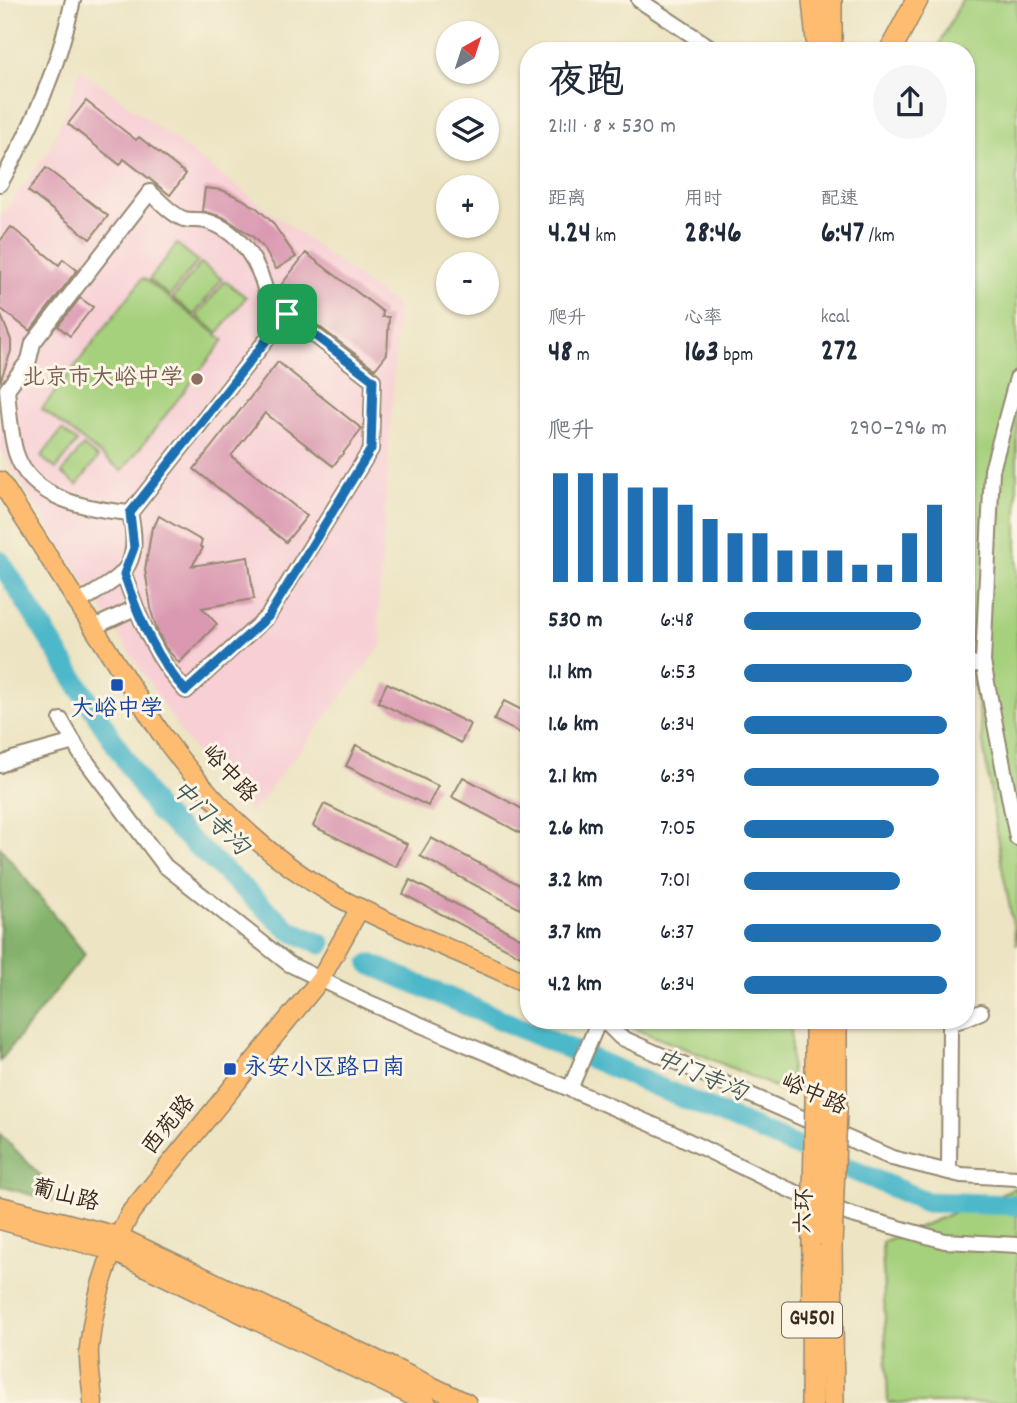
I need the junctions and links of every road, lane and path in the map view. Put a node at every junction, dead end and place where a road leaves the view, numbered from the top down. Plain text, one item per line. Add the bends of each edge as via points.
1 (73, 0) edge
2 (639, 0) edge
3 (815, 0) edge
4 (831, 0) edge
5 (916, 0) edge
6 (702, 42) edge
7 (817, 42) edge
8 (831, 42) edge
9 (895, 42) edge
10 (0, 184) edge
11 (287, 314) junction
12 (1017, 378) edge
13 (0, 481) edge
14 (130, 513) junction
15 (124, 574) junction
16 (77, 604) junction
17 (135, 608) junction
18 (92, 628) junction
19 (983, 662) junction
20 (975, 664) edge
21 (61, 720) dead end
22 (74, 742) junction
23 (0, 765) edge
24 (1017, 838) edge
25 (360, 908) junction
26 (320, 980) junction
27 (520, 980) edge
28 (981, 1013) dead end
29 (975, 1015) edge
30 (597, 1029) edge
31 (607, 1029) edge
32 (816, 1029) edge
33 (836, 1029) edge
34 (950, 1029) edge
35 (571, 1089) junction
36 (949, 1172) junction
37 (1017, 1178) edge
38 (0, 1206) edge
39 (0, 1220) edge
40 (822, 1242) junction
41 (115, 1243) junction
42 (1017, 1245) edge
43 (93, 1403) edge
44 (427, 1403) edge
45 (467, 1403) edge
46 (811, 1403) edge
47 (833, 1403) edge

1 - 10 street via 43,99
2 - 6 street
3 - 7 highway
4 - 8 highway
5 - 9 highway
11 - 14 street
11 - 14 street via 267,299 261,272 246,249 206,221 182,219 150,192 33,343 29,360 7,389 14,444 25,472 74,505
11 - 17 street via 373,380 371,449 268,617 186,691 153,646
12 - 19 street via 992,470
13 - 16 main road, 峪中路
14 - 15 street via 134,548
15 - 16 street
15 - 17 street
16 - 18 main road, 峪中路
17 - 18 street
18 - 25 main road, 峪中路 via 180,761 222,807 295,871
19 - 20 street
19 - 24 street
21 - 22 street
22 - 23 street
22 - 26 street via 165,866 289,964
25 - 26 main road, 西苑路
25 - 27 main road, 峪中路
26 - 35 street
26 - 41 main road, 西苑路 via 131,1212
28 - 29 street
30 - 35 street
31 - 36 street, 峪中路 via 892,1158
32 - 40 highway, 六环, bridge
33 - 40 highway, 六环 / G4501, bridge via 836,1110
34 - 36 street
35 - 42 street via 849,1214 945,1241
36 - 37 street, 峪中路
38 - 41 main road, 葡山路
39 - 41 main road, 葡山路
40 - 46 highway, 六环 / G4501
40 - 47 highway, 六环 / G4501
41 - 43 main road, 西苑路 via 100,1283 89,1350
41 - 44 main road
41 - 45 main road

